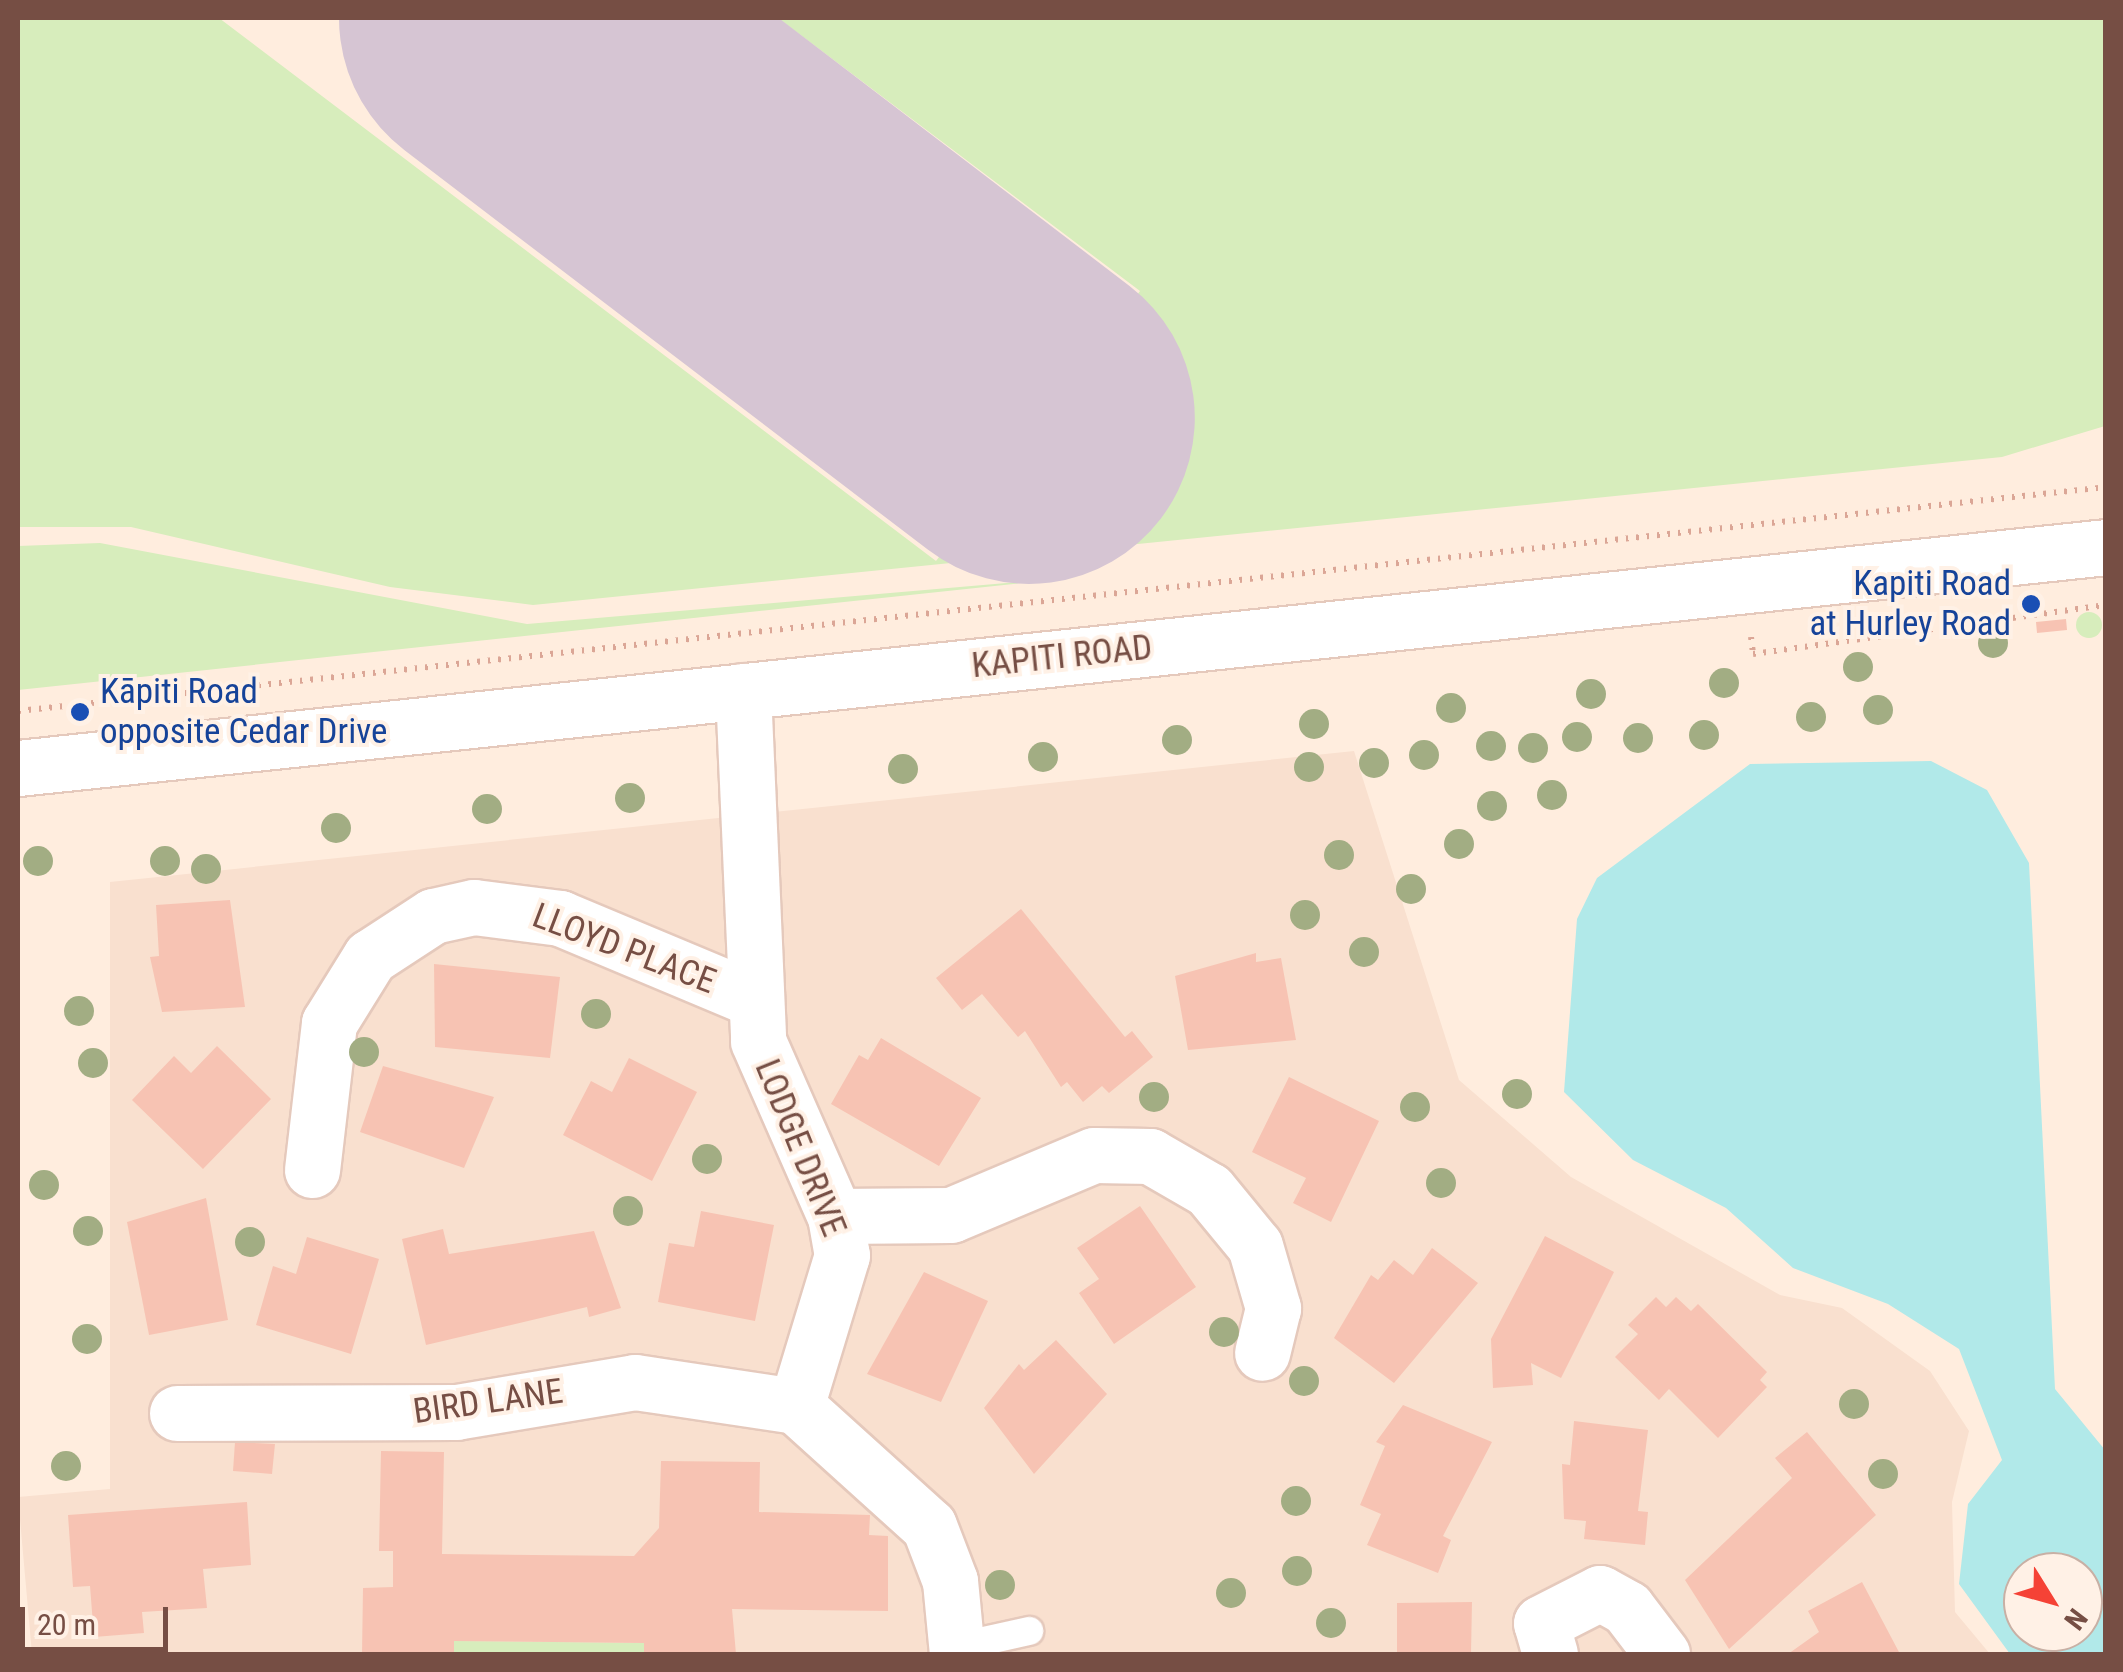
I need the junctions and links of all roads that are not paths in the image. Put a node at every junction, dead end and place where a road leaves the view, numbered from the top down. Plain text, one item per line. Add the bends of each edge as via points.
1 (2106, 547) edge
2 (742, 691) junction
3 (18, 768) edge
4 (756, 1000) junction
5 (312, 1170) dead end
6 (834, 1216) junction
7 (1262, 1353) dead end
8 (796, 1406) junction
9 (177, 1413) dead end
10 (1030, 1631) dead end
11 (957, 1651) edge
12 (1550, 1654) edge
13 (1662, 1654) edge

1 - 2 street, KAPITI ROAD
2 - 3 street, KAPITI ROAD
2 - 4 street, LODGE DRIVE via 758,884
4 - 5 street, LLOYD PLACE via 560,918 474,907 432,916 370,957 329,1023
4 - 6 street, LODGE DRIVE via 766,1073
6 - 7 street via 951,1215 1094,1154 1150,1156 1209,1190 1255,1246 1272,1290
6 - 8 street, LODGE DRIVE via 836,1288
8 - 9 street, BIRD LANE via 635,1382 456,1412
8 - 11 street via 930,1526 950,1582
10 - 11 lane
12 - 13 street via 1541,1622 1600,1593 1627,1608

